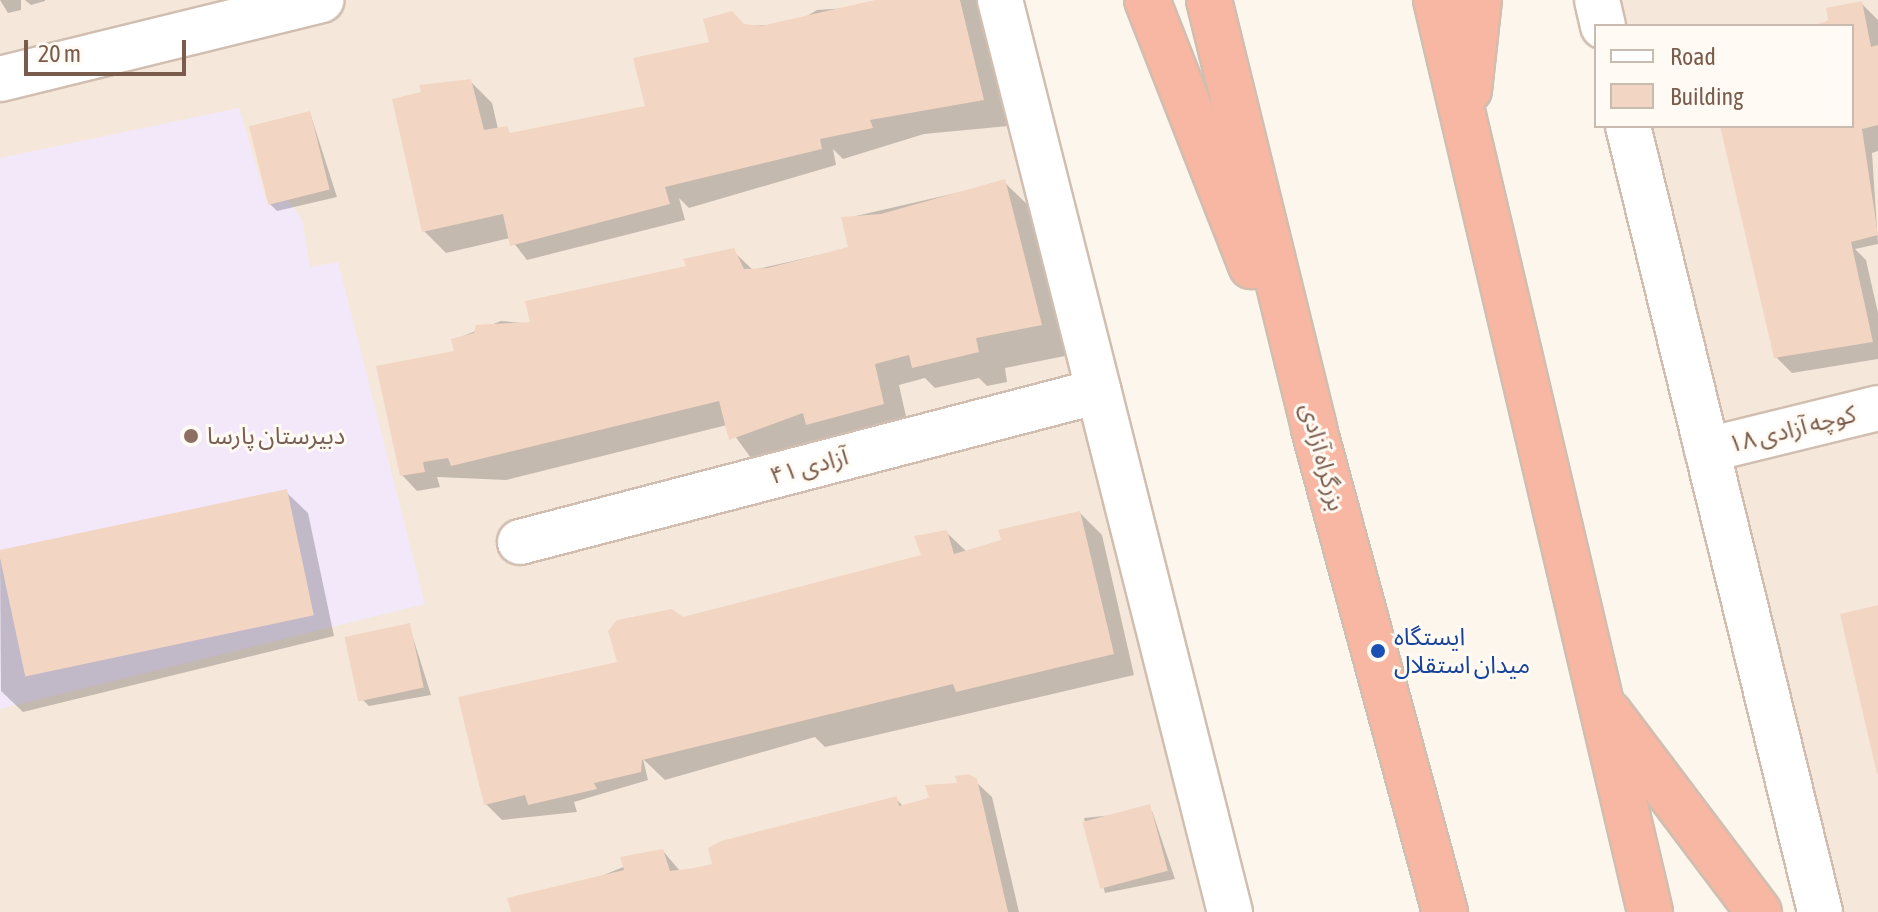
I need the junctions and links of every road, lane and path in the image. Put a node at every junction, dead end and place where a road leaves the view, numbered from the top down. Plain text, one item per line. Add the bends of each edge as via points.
1 (321, 0) edge
2 (1000, 0) edge
3 (1147, 0) edge
4 (1209, 0) edge
5 (1436, 0) edge
6 (1479, 0) edge
7 (1597, 0) edge
8 (1603, 24) edge
9 (0, 79) edge
10 (1466, 116) junction
11 (1628, 128) edge
12 (1099, 391) junction
13 (1878, 408) edge
14 (1314, 429) junction
15 (1707, 450) junction
16 (520, 542) dead end
17 (1597, 696) junction
18 (1230, 912) edge
19 (1445, 912) edge
20 (1650, 912) edge
21 (1759, 912) edge
22 (1820, 912) edge

1 - 9 street
2 - 12 street
3 - 14 highway
4 - 14 highway, بزرگراه آزادی
5 - 10 highway
6 - 10 highway
7 - 8 street
10 - 17 highway
11 - 15 street
12 - 16 street, ۴۱ آزادی
12 - 18 street
13 - 15 street, کوچه آزادی ۱۸
14 - 19 highway, بزرگراه آزادی
15 - 22 street
17 - 20 highway
17 - 21 highway

